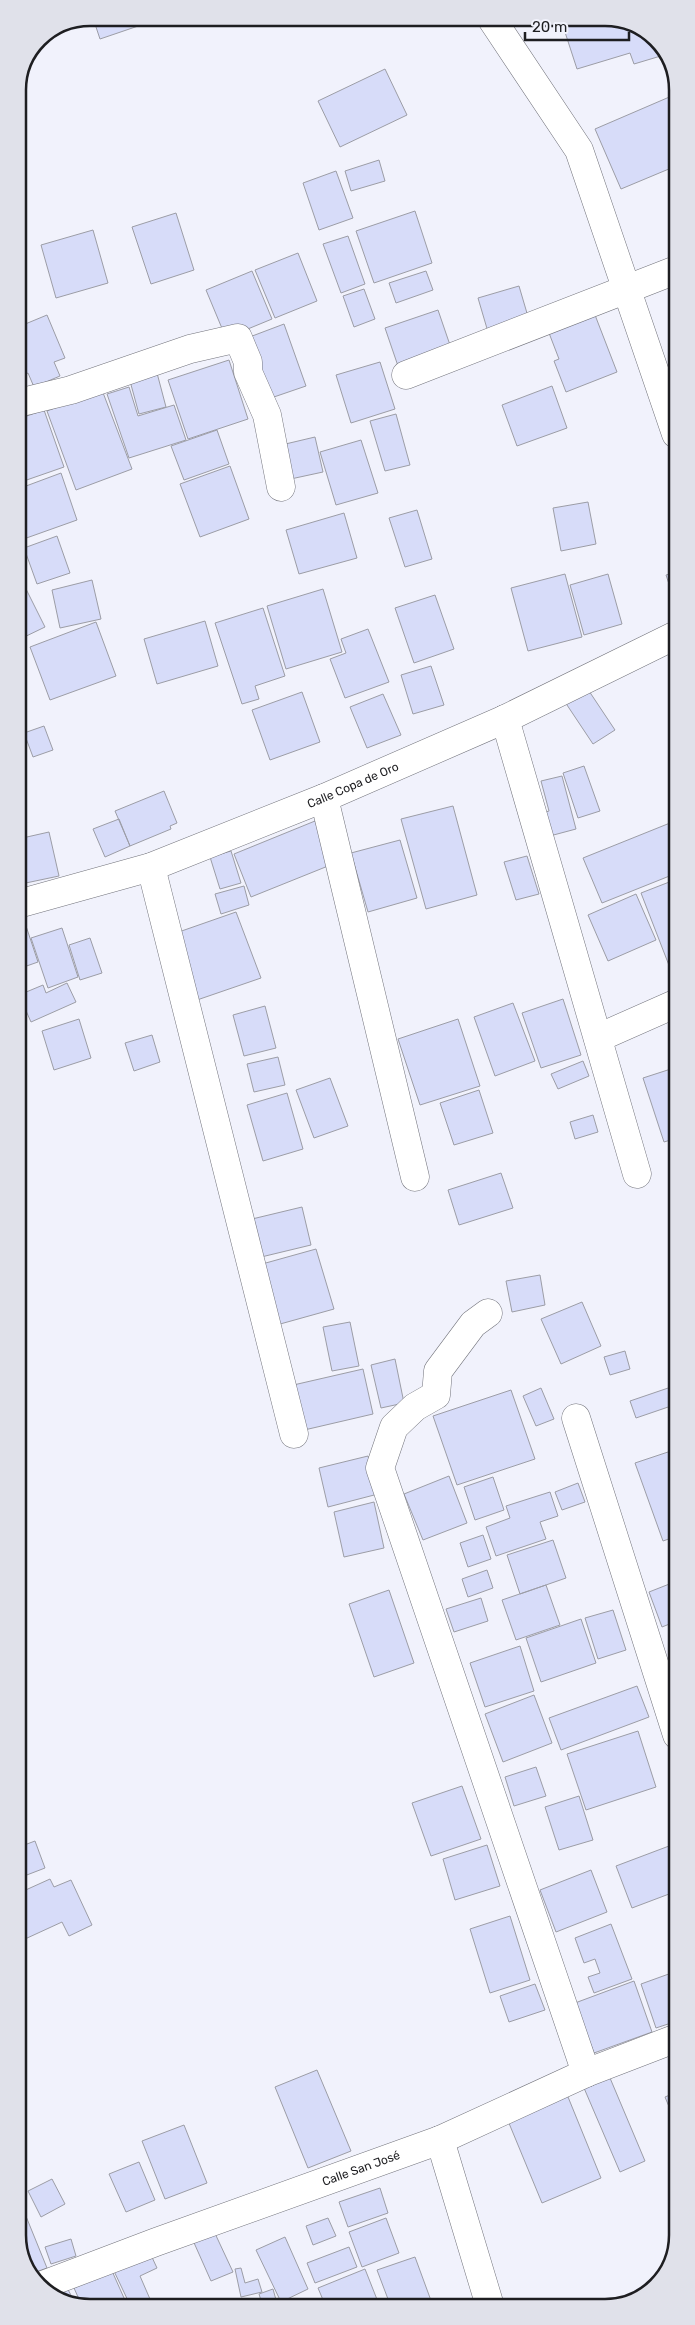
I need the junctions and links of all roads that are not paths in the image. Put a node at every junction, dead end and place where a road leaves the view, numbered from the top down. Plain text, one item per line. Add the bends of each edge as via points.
1 (496, 26) edge
2 (669, 273) edge
3 (627, 290) junction
4 (406, 375) dead end
5 (26, 401) edge
6 (669, 413) edge
7 (281, 487) dead end
8 (669, 638) edge
9 (505, 719) junction
10 (324, 798) junction
11 (152, 867) junction
12 (26, 902) edge
13 (669, 1007) edge
14 (598, 1038) junction
15 (637, 1174) dead end
16 (415, 1177) dead end
17 (488, 1313) dead end
18 (576, 1418) dead end
19 (294, 1434) dead end
20 (669, 1710) edge
21 (669, 2041) edge
22 (586, 2073) junction
23 (440, 2140) junction
24 (48, 2283) edge
25 (488, 2299) edge

1 - 3 street via 579,150
2 - 3 street
3 - 4 street
3 - 6 street
5 - 7 street via 71,390 190,349 238,338 248,362 248,372 267,415
8 - 9 street, Calle Copa de Oro
9 - 10 street, Calle Copa de Oro
9 - 14 street
10 - 11 street, Calle Copa de Oro
10 - 16 street
11 - 12 street, Calle Copa de Oro
11 - 19 street
13 - 14 street
14 - 15 street
17 - 22 street via 473,1324 438,1371 436,1395 416,1407 394,1427 380,1468
18 - 20 street
21 - 22 street, Calle San José
22 - 23 street, Calle San José
23 - 24 street, Calle San José
23 - 25 street

